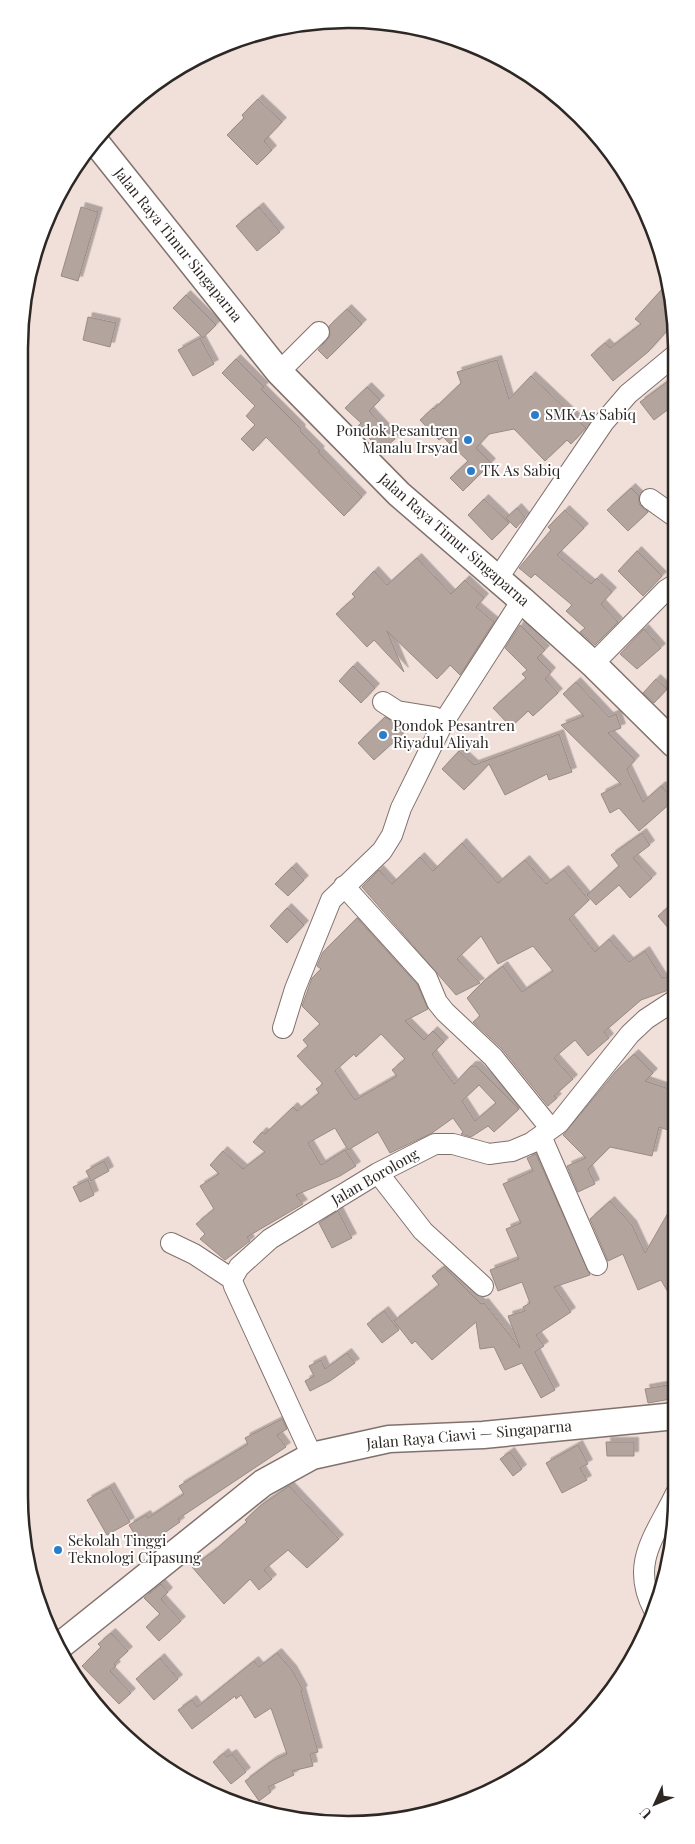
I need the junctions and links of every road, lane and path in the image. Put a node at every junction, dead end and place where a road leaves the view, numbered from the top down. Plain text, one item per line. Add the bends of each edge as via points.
1 (99, 147) edge
2 (319, 332) dead end
3 (668, 361) edge
4 (280, 372) junction
5 (650, 499) dead end
6 (668, 512) edge
7 (498, 578) junction
8 (668, 589) edge
9 (522, 600) junction
10 (593, 664) junction
11 (383, 702) dead end
12 (443, 723) junction
13 (668, 738) edge
14 (344, 886) junction
15 (668, 1005) edge
16 (283, 1028) dead end
17 (546, 1133) junction
18 (378, 1174) junction
19 (171, 1243) dead end
20 (597, 1265) dead end
21 (232, 1279) junction
22 (483, 1286) dead end
23 (668, 1417) edge
24 (312, 1456) junction
25 (667, 1510) edge
26 (650, 1601) edge
27 (63, 1643) edge

1 - 4 main road, Jalan Raya Timur Singaparna
2 - 4 street
3 - 7 street via 628,394 604,422
4 - 7 main road, Jalan Raya Timur Singaparna via 398,494
5 - 6 street
7 - 9 main road, Jalan Raya Timur Singaparna
8 - 10 street
9 - 10 main road, Jalan Raya Timur Singaparna
9 - 12 street
10 - 13 main road, Jalan Raya Timur Singaparna
11 - 12 street via 397,711 434,717
12 - 14 street via 401,808 392,835 382,851
14 - 16 street via 326,909
14 - 17 street via 427,978 445,1012 493,1057
15 - 17 street, Jalan Borolong via 630,1034 559,1124
17 - 18 street, Jalan Borolong via 512,1151 489,1154 453,1144 435,1144
17 - 20 street
18 - 21 street, Jalan Borolong via 270,1239 239,1266
18 - 22 street via 423,1231
19 - 21 street
21 - 24 street
23 - 24 main road, Jalan Raya Ciawi — Singaparna via 389,1440
24 - 27 main road, Jalan Raya Ciawi — Singaparna via 263,1483
25 - 26 street via 644,1556 643,1574

